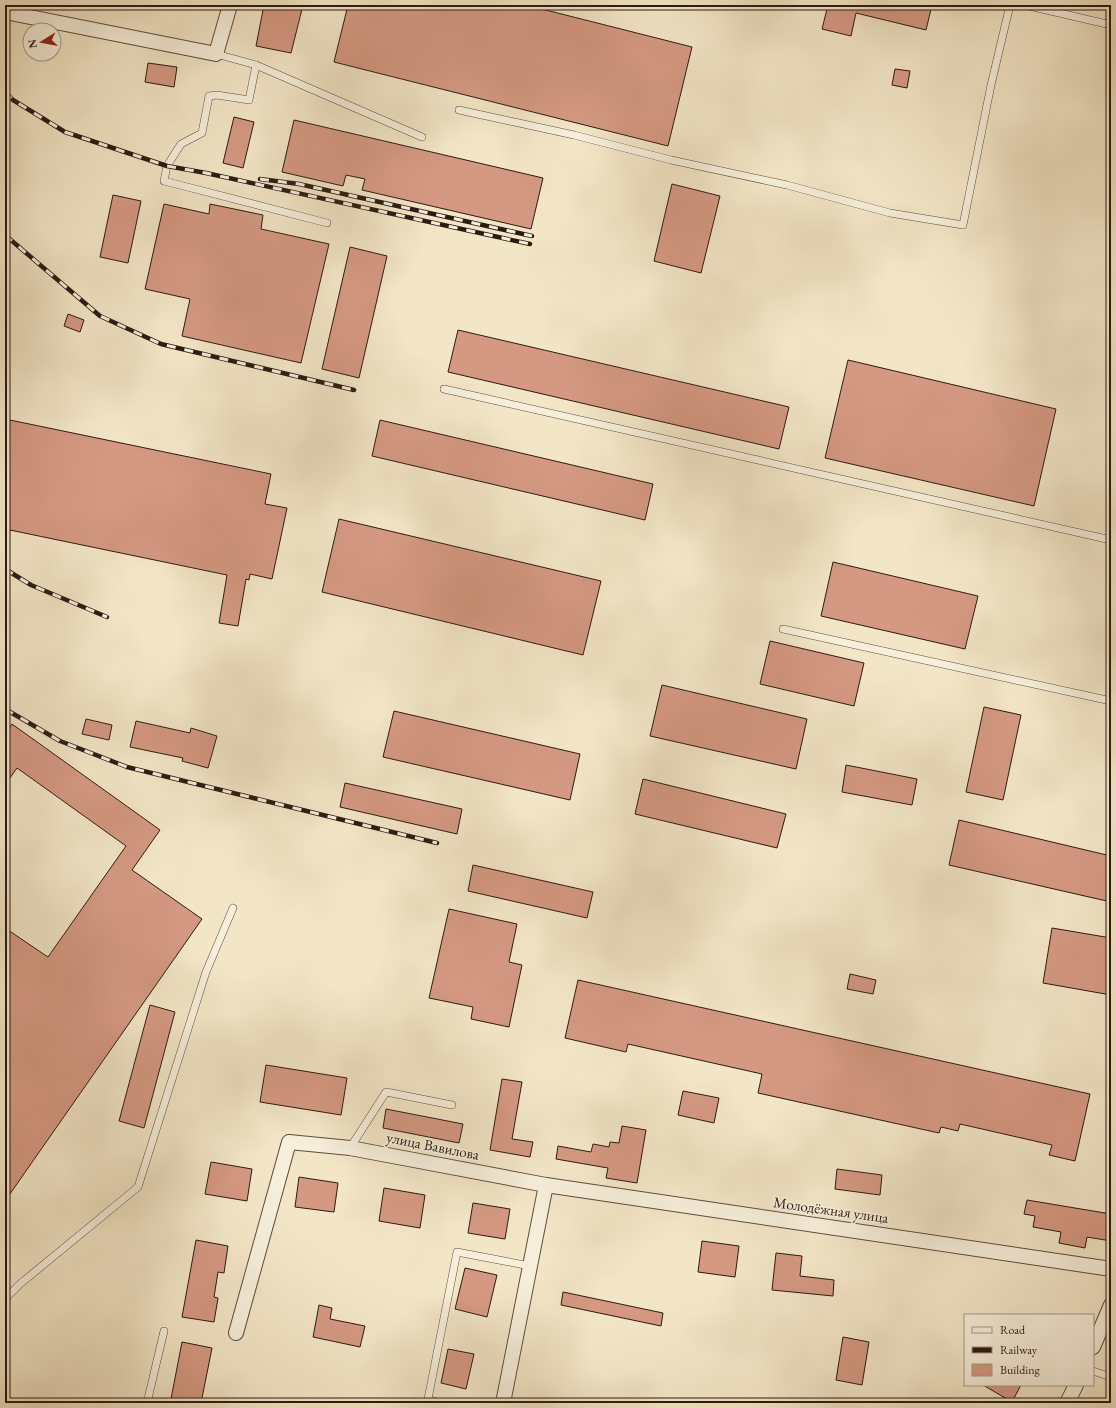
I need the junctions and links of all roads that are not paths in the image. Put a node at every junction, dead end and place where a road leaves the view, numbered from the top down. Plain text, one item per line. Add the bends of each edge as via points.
1 (230, 5) edge
2 (1010, 5) edge
3 (1025, 5) edge
4 (5, 12) edge
5 (1111, 25) edge
6 (216, 54) junction
7 (256, 65) junction
8 (459, 110) dead end
9 (422, 137) dead end
10 (327, 223) dead end
11 (444, 388) dead end
12 (1111, 540) edge
13 (783, 629) dead end
14 (1111, 701) edge
15 (233, 908) dead end
16 (452, 1105) dead end
17 (350, 1148) junction
18 (546, 1185) junction
19 (530, 1266) junction
20 (1111, 1269) edge
21 (5, 1299) edge
22 (1111, 1305) edge
23 (164, 1331) dead end
24 (236, 1333) dead end
25 (1094, 1345) edge
26 (1094, 1371) edge
27 (1111, 1377) edge
28 (1076, 1386) edge
29 (428, 1401) edge
30 (147, 1403) edge
31 (438, 1403) edge
32 (503, 1403) edge
33 (1067, 1403) edge

1 - 6 street
2 - 8 lane via 963,225 890,213 787,185
3 - 5 lane
4 - 6 street
6 - 7 lane
7 - 9 lane
7 - 10 lane via 249,100 217,94 209,96 202,133 182,144 167,166 164,181
11 - 12 lane
13 - 14 lane
15 - 21 lane via 206,972 138,1187
16 - 17 lane via 386,1092
17 - 18 street, улица Вавилова
17 - 24 street, улица Вавилова via 289,1142
18 - 19 street
18 - 20 street, Молодёжная улица
19 - 29 lane via 457,1252
19 - 32 street
22 - 25 street
23 - 30 lane
26 - 27 lane
28 - 33 street
29 - 31 lane

